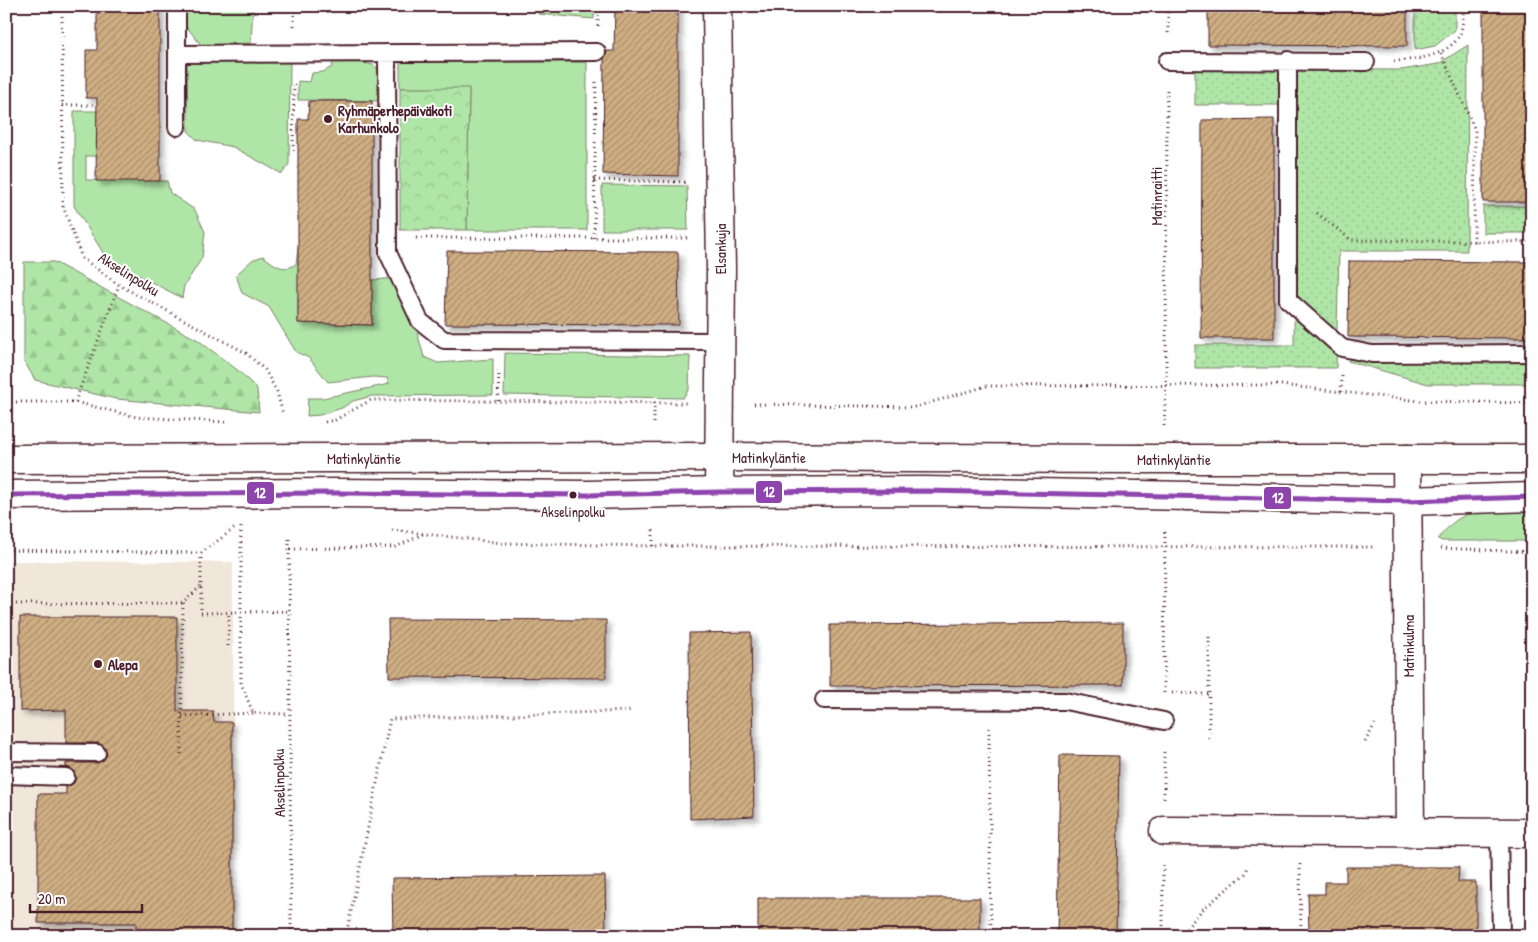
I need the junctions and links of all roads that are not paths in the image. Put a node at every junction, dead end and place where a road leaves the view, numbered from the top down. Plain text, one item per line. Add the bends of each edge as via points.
1 (177, 6) edge
2 (717, 6) edge
3 (597, 52) road end
4 (387, 53) junction
5 (177, 54) junction
6 (1288, 60) junction
7 (1168, 61) road end
8 (1366, 62) road end
9 (177, 127) dead end
10 (720, 341) junction
11 (1532, 353) edge
12 (720, 457) junction
13 (6, 459) edge
14 (1532, 459) edge
15 (1407, 460) junction
16 (719, 492) junction
17 (6, 495) edge
18 (1532, 497) edge
19 (1407, 501) junction
20 (824, 700) dead end
21 (1164, 721) dead end
22 (6, 752) edge
23 (97, 753) dead end
24 (6, 775) edge
25 (66, 776) dead end
26 (1164, 832) dead end
27 (1410, 832) junction
28 (1499, 833) junction
29 (1532, 833) edge
30 (1501, 936) edge

1 - 5 lane
2 - 10 main road, Elsankuja
3 - 4 lane
4 - 5 lane
4 - 10 lane via 388,253 420,321 444,340
5 - 9 lane
6 - 7 lane
6 - 8 lane
6 - 11 lane via 1288,300 1342,348 1372,354
10 - 12 main road, Elsankuja
12 - 13 main road, Matinkyläntie
12 - 15 main road, Matinkyläntie, bridge
12 - 16 main road, Elsankuja
14 - 15 main road, Matinkyläntie
15 - 19 main road, Matinkulma
16 - 17 main road via 587,496 346,493
16 - 19 main road, bridge via 925,491
18 - 19 main road
19 - 27 main road, Matinkulma
20 - 21 lane via 1065,701
22 - 23 lane
24 - 25 lane
26 - 27 main road
27 - 28 main road
28 - 29 main road
28 - 30 lane

